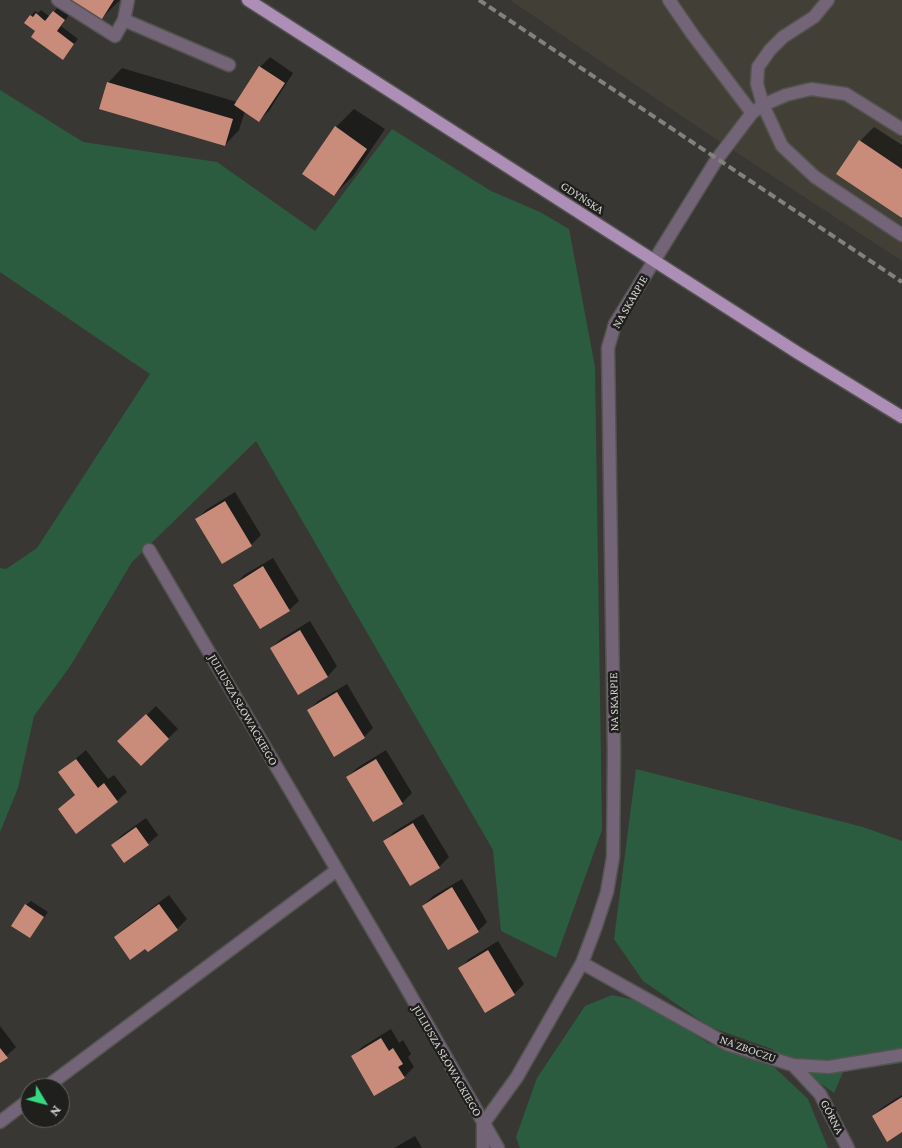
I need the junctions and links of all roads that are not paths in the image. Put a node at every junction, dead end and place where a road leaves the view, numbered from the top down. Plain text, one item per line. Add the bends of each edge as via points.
1 (58, 0) edge
2 (128, 0) edge
3 (248, 0) edge
4 (669, 0) edge
5 (828, 0) edge
6 (124, 20) junction
7 (229, 65) dead end
8 (762, 105) junction
9 (752, 113) junction
10 (902, 129) edge
11 (902, 235) edge
12 (655, 260) junction
13 (902, 417) edge
14 (149, 550) dead end
15 (337, 870) junction
16 (582, 963) junction
17 (902, 1055) edge
18 (793, 1065) junction
19 (58, 1078) edge
20 (20, 1107) edge
21 (0, 1122) edge
22 (483, 1124) junction
23 (483, 1148) edge
24 (498, 1148) edge
25 (848, 1148) edge

1 - 6 street via 115,36
2 - 6 street
3 - 12 main road, GDYŃSKA
4 - 9 street
5 - 8 street via 814,17 770,50 758,67 757,84
6 - 7 street
8 - 9 street, NA SKARPIE
8 - 10 street, NA SKARPIE via 811,89 846,94
8 - 11 street via 782,146 815,177
9 - 12 street, NA SKARPIE via 718,159
12 - 13 main road, GDYŃSKA
12 - 16 street, NA SKARPIE via 620,313 608,348 614,823 607,892
14 - 15 street, JULIUSZA SŁOWACKIEGO
15 - 19 street
15 - 22 street, JULIUSZA SŁOWACKIEGO
16 - 18 street, NA ZBOCZU via 727,1044
16 - 22 street, NA SKARPIE via 517,1076
17 - 18 street, NA ZBOCZU via 829,1067
18 - 25 street, GÓRNA via 820,1094
20 - 21 street
22 - 23 street
22 - 24 street, JULIUSZA SŁOWACKIEGO

